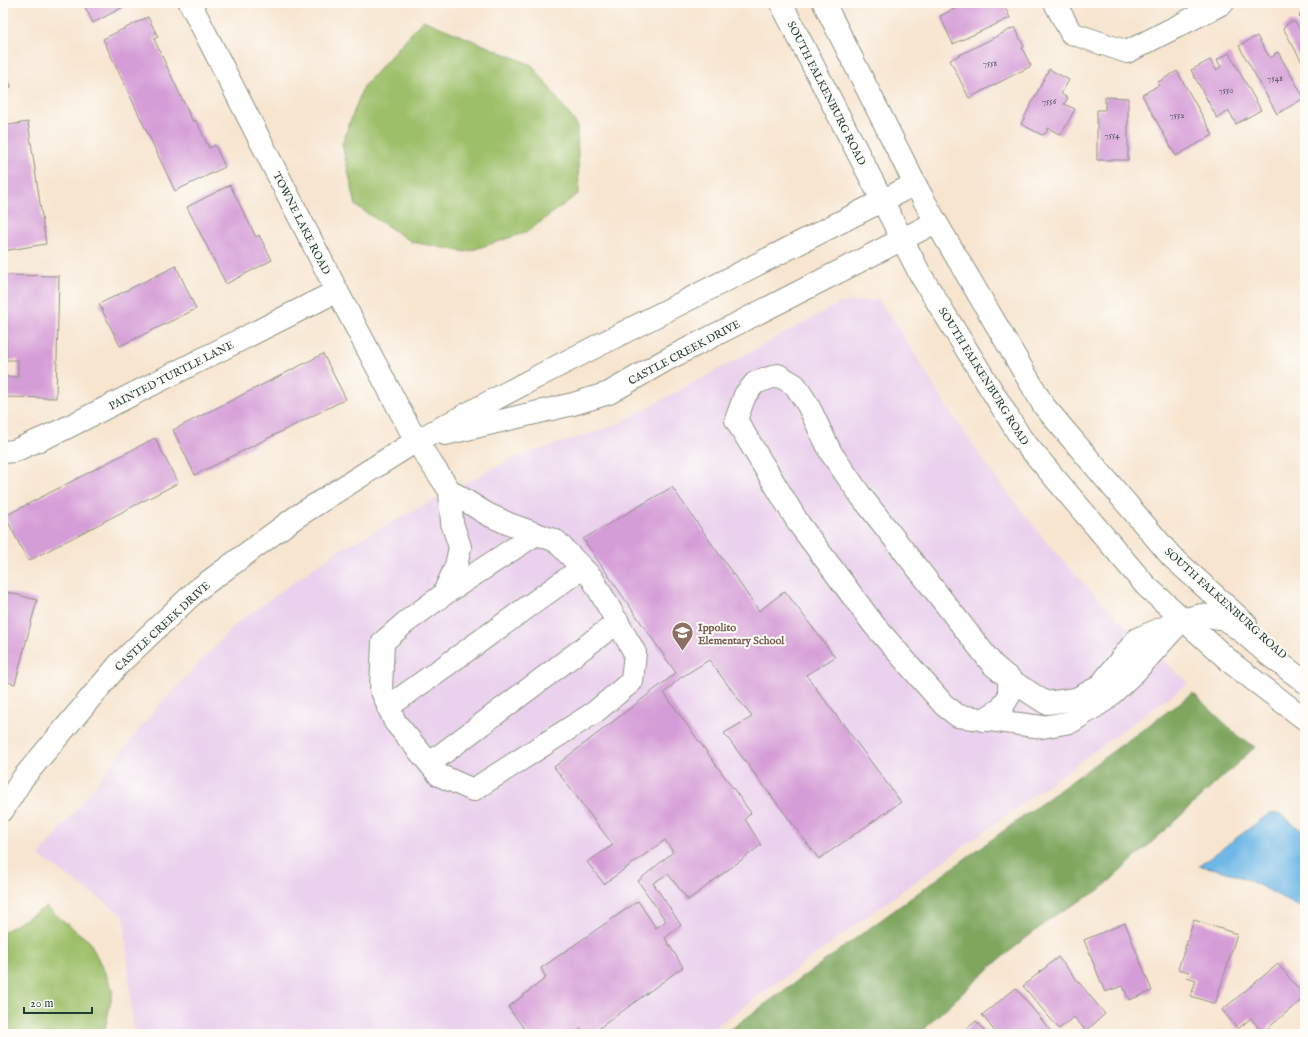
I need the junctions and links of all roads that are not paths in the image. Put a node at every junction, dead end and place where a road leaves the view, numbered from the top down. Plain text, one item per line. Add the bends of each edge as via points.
1 (190, 3) edge
2 (781, 3) edge
3 (824, 3) edge
4 (1055, 3) edge
5 (1223, 3) edge
6 (915, 184) junction
7 (882, 201) junction
8 (936, 222) junction
9 (902, 240) junction
10 (337, 291) junction
11 (416, 441) junction
12 (3, 452) edge
13 (450, 491) junction
14 (536, 534) junction
15 (582, 568) junction
16 (443, 595) junction
17 (1182, 620) junction
18 (618, 622) junction
19 (1305, 671) edge
20 (1009, 678) junction
21 (1305, 682) edge
22 (388, 707) junction
23 (1305, 719) edge
24 (983, 720) junction
25 (430, 763) junction
26 (3, 810) edge

1 - 10 street, TOWNE LAKE ROAD
2 - 7 street, SOUTH FALKENBURG ROAD
3 - 6 street, SOUTH FALKENBURG ROAD
4 - 5 street via 1071,33 1127,52
6 - 7 street, CASTLE CREEK DRIVE
6 - 8 street, SOUTH FALKENBURG ROAD
7 - 9 street, SOUTH FALKENBURG ROAD
7 - 11 street, CASTLE CREEK DRIVE
8 - 9 street, CASTLE CREEK DRIVE
8 - 19 street, SOUTH FALKENBURG ROAD via 1044,406 1171,556 1261,637
9 - 11 street, CASTLE CREEK DRIVE via 666,360 609,393
9 - 17 street, SOUTH FALKENBURG ROAD via 920,274 1021,438 1146,586
10 - 11 street, TOWNE LAKE ROAD
10 - 12 street, PAINTED TURTLE LANE via 62,430 14,451
11 - 13 street, TOWNE LAKE ROAD
11 - 26 street, CASTLE CREEK DRIVE via 296,518 196,590 120,663 23,778
13 - 14 street via 487,514
13 - 16 street via 452,522 460,547 456,566
14 - 15 street via 556,541
14 - 16 street
15 - 18 street via 592,578
15 - 22 street
16 - 22 street via 383,642 381,689
17 - 20 street via 1137,639 1099,687 1076,699 1046,702
17 - 21 street via 1202,615 1224,619
17 - 23 street, SOUTH FALKENBURG ROAD via 1234,665
17 - 24 street via 1136,671 1104,701 1071,722 1042,727
18 - 25 street
18 - 25 street via 635,653 632,682 596,712 472,790 439,775
20 - 24 street via 1009,696 1001,709
20 - 24 street via 994,665 861,496 831,453 795,385 778,375 755,383 745,395 736,420 799,524 874,625 944,705 958,716
22 - 25 street via 395,722

